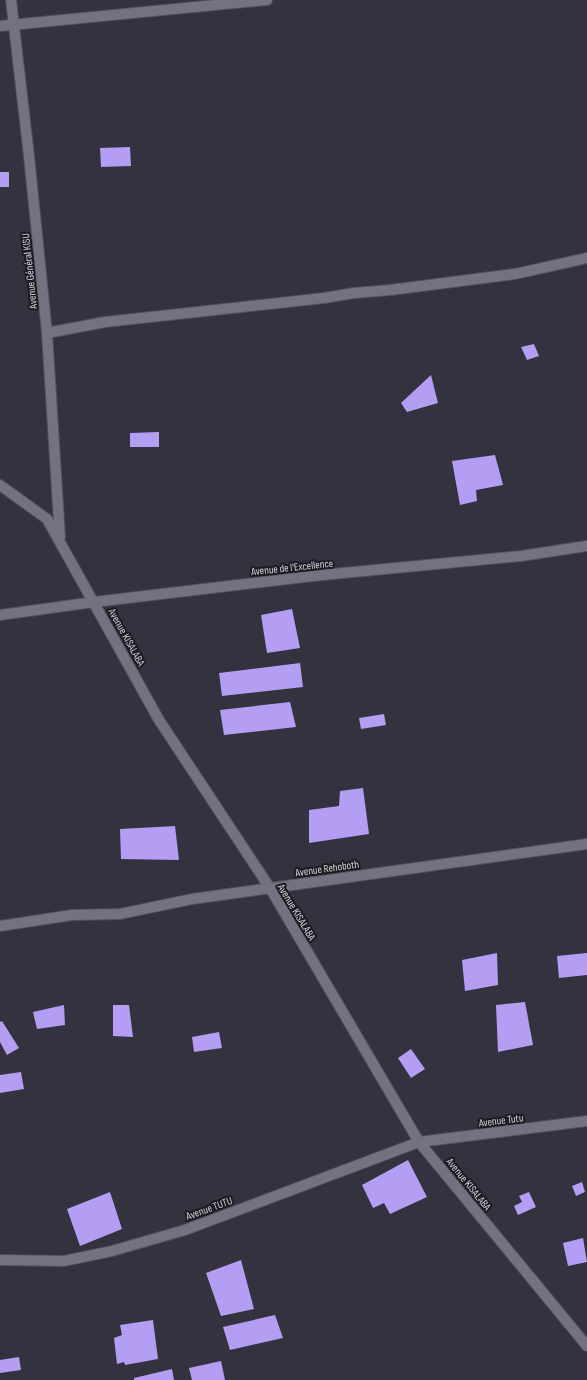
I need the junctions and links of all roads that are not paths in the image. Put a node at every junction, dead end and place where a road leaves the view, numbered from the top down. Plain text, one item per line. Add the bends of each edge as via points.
1 (11, 0) edge
2 (267, 0) edge
3 (14, 24) junction
4 (0, 26) edge
5 (587, 258) edge
6 (47, 333) junction
7 (0, 485) edge
8 (60, 541) junction
9 (587, 546) edge
10 (94, 602) junction
11 (0, 615) edge
12 (587, 844) edge
13 (270, 888) junction
14 (0, 926) edge
15 (587, 1121) edge
16 (419, 1142) junction
17 (0, 1260) edge
18 (587, 1346) edge

1 - 3 street, Avenue Général KISU
2 - 3 street
3 - 4 street
3 - 6 street, Avenue Général KISU
5 - 6 street via 515,274 105,322
6 - 8 street, Avenue Général KISU
7 - 8 street, Avenue KISALABA via 47,519
8 - 10 street, Avenue KISALABA
9 - 10 street, Avenue de l'Excellence via 522,556 322,575
10 - 11 street, Avenue de l'Excellence
10 - 13 street, Avenue KISALABA via 159,720
12 - 13 street, Avenue Rehoboth
13 - 14 street, Avenue Rehoboth via 192,899 120,914 72,914
13 - 16 street, Avenue KISALABA
15 - 16 street, Avenue Tutu
16 - 17 street, Avenue TUTU via 185,1230 112,1251 64,1261
16 - 18 street, Avenue KISALABA

